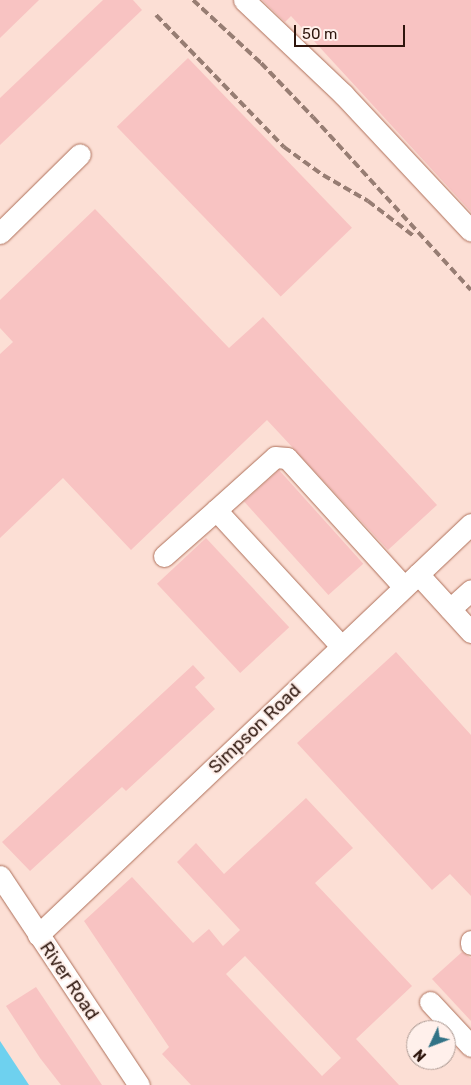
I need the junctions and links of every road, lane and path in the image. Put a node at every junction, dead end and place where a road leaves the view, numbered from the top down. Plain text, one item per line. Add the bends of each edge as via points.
1 (244, 0) edge
2 (80, 154) dead end
3 (471, 231) edge
4 (0, 233) edge
5 (216, 510) junction
6 (471, 524) edge
7 (164, 556) dead end
8 (411, 580) junction
9 (471, 590) edge
10 (450, 609) junction
11 (471, 632) edge
12 (341, 646) junction
13 (0, 876) edge
14 (38, 935) junction
15 (430, 1002) dead end
16 (471, 1046) edge
17 (139, 1085) edge

1 - 3 street via 343,94
2 - 4 street
5 - 7 street
5 - 8 street via 275,457 287,458
5 - 12 street
6 - 8 street, Simpson Road
8 - 10 street
8 - 12 street, Simpson Road
9 - 10 street
10 - 11 street
12 - 14 street, Simpson Road
13 - 14 street, River Road
14 - 17 street, River Road
15 - 16 street

